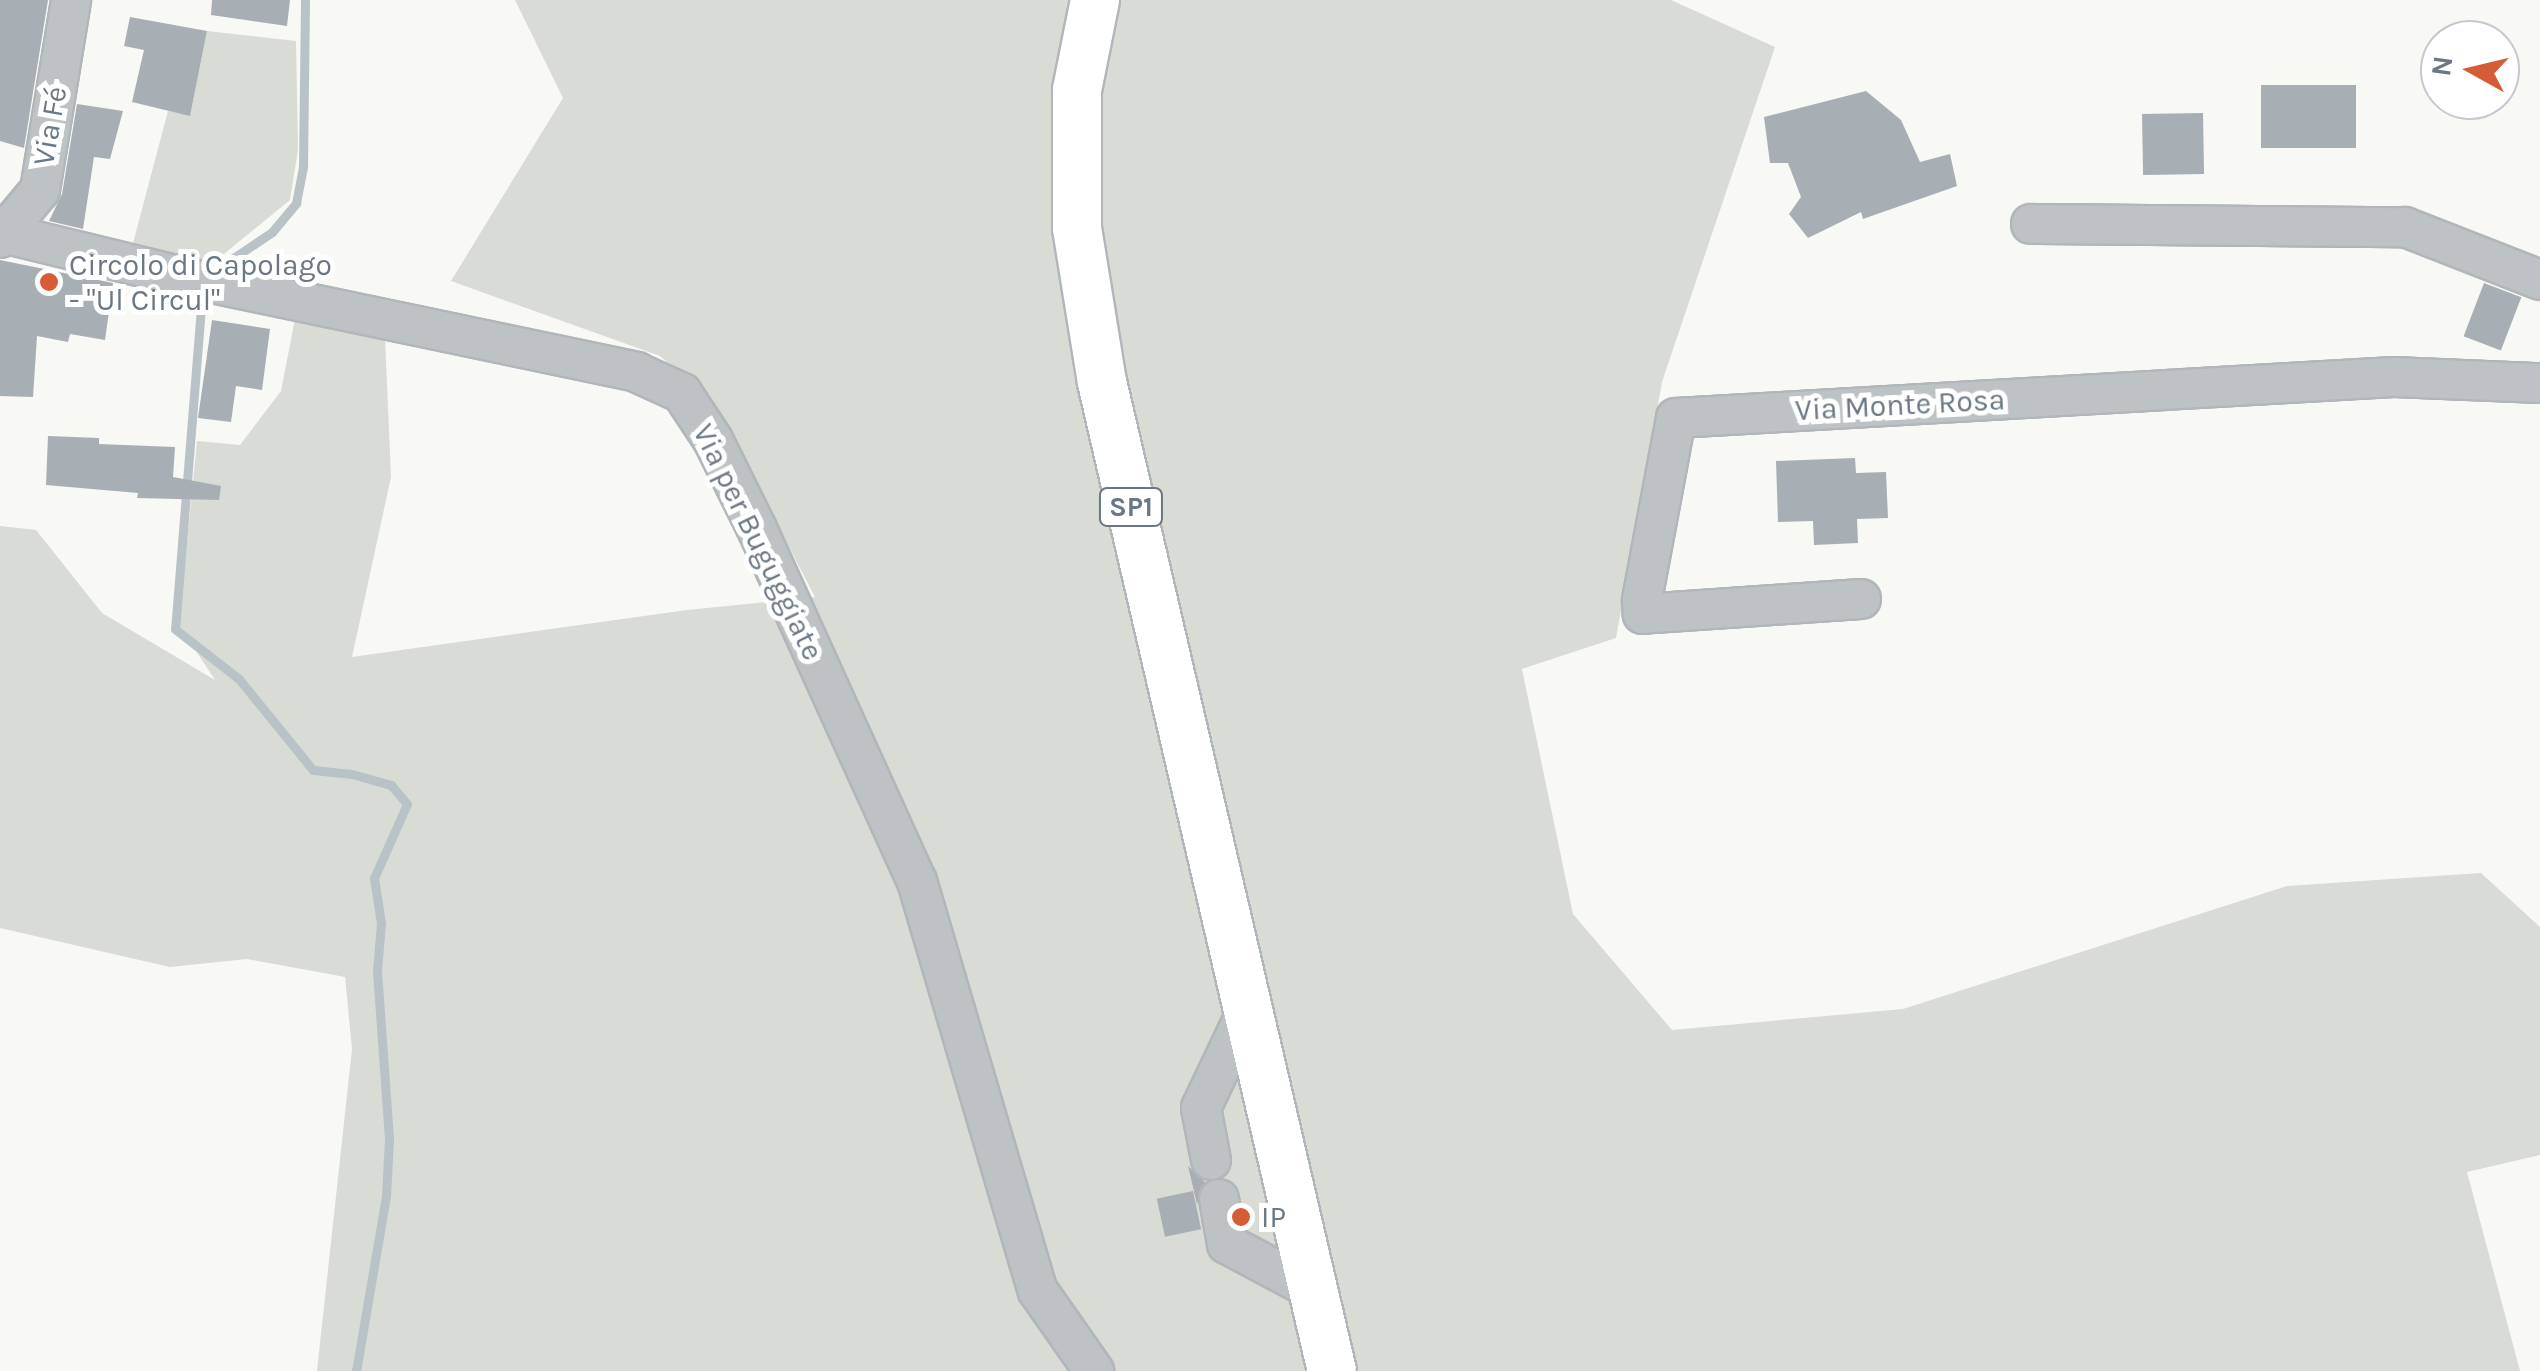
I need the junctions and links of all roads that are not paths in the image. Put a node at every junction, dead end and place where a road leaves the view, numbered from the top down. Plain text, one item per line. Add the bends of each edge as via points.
1 (72, 0) edge
2 (1095, 0) edge
3 (2031, 224) dead end
4 (4, 236) edge
5 (2540, 280) edge
6 (2540, 383) edge
7 (1860, 599) dead end
8 (1249, 1007) junction
9 (1212, 1160) dead end
10 (1219, 1198) dead end
11 (1313, 1290) junction
12 (1094, 1371) edge
13 (1332, 1371) edge

1 - 4 street, Via Fé via 40,190
2 - 8 main road, SP1 via 1076,90 1077,228 1102,382
3 - 5 street via 2406,227
4 - 12 street, Via per Buguggiate via 636,372 682,393 757,529 916,881 1038,1291
6 - 7 street, Via Monte Rosa via 2394,377 1676,418 1644,614
8 - 9 street via 1202,1108
8 - 11 main road, SP1
10 - 11 street via 1227,1244
11 - 13 main road, SP1

